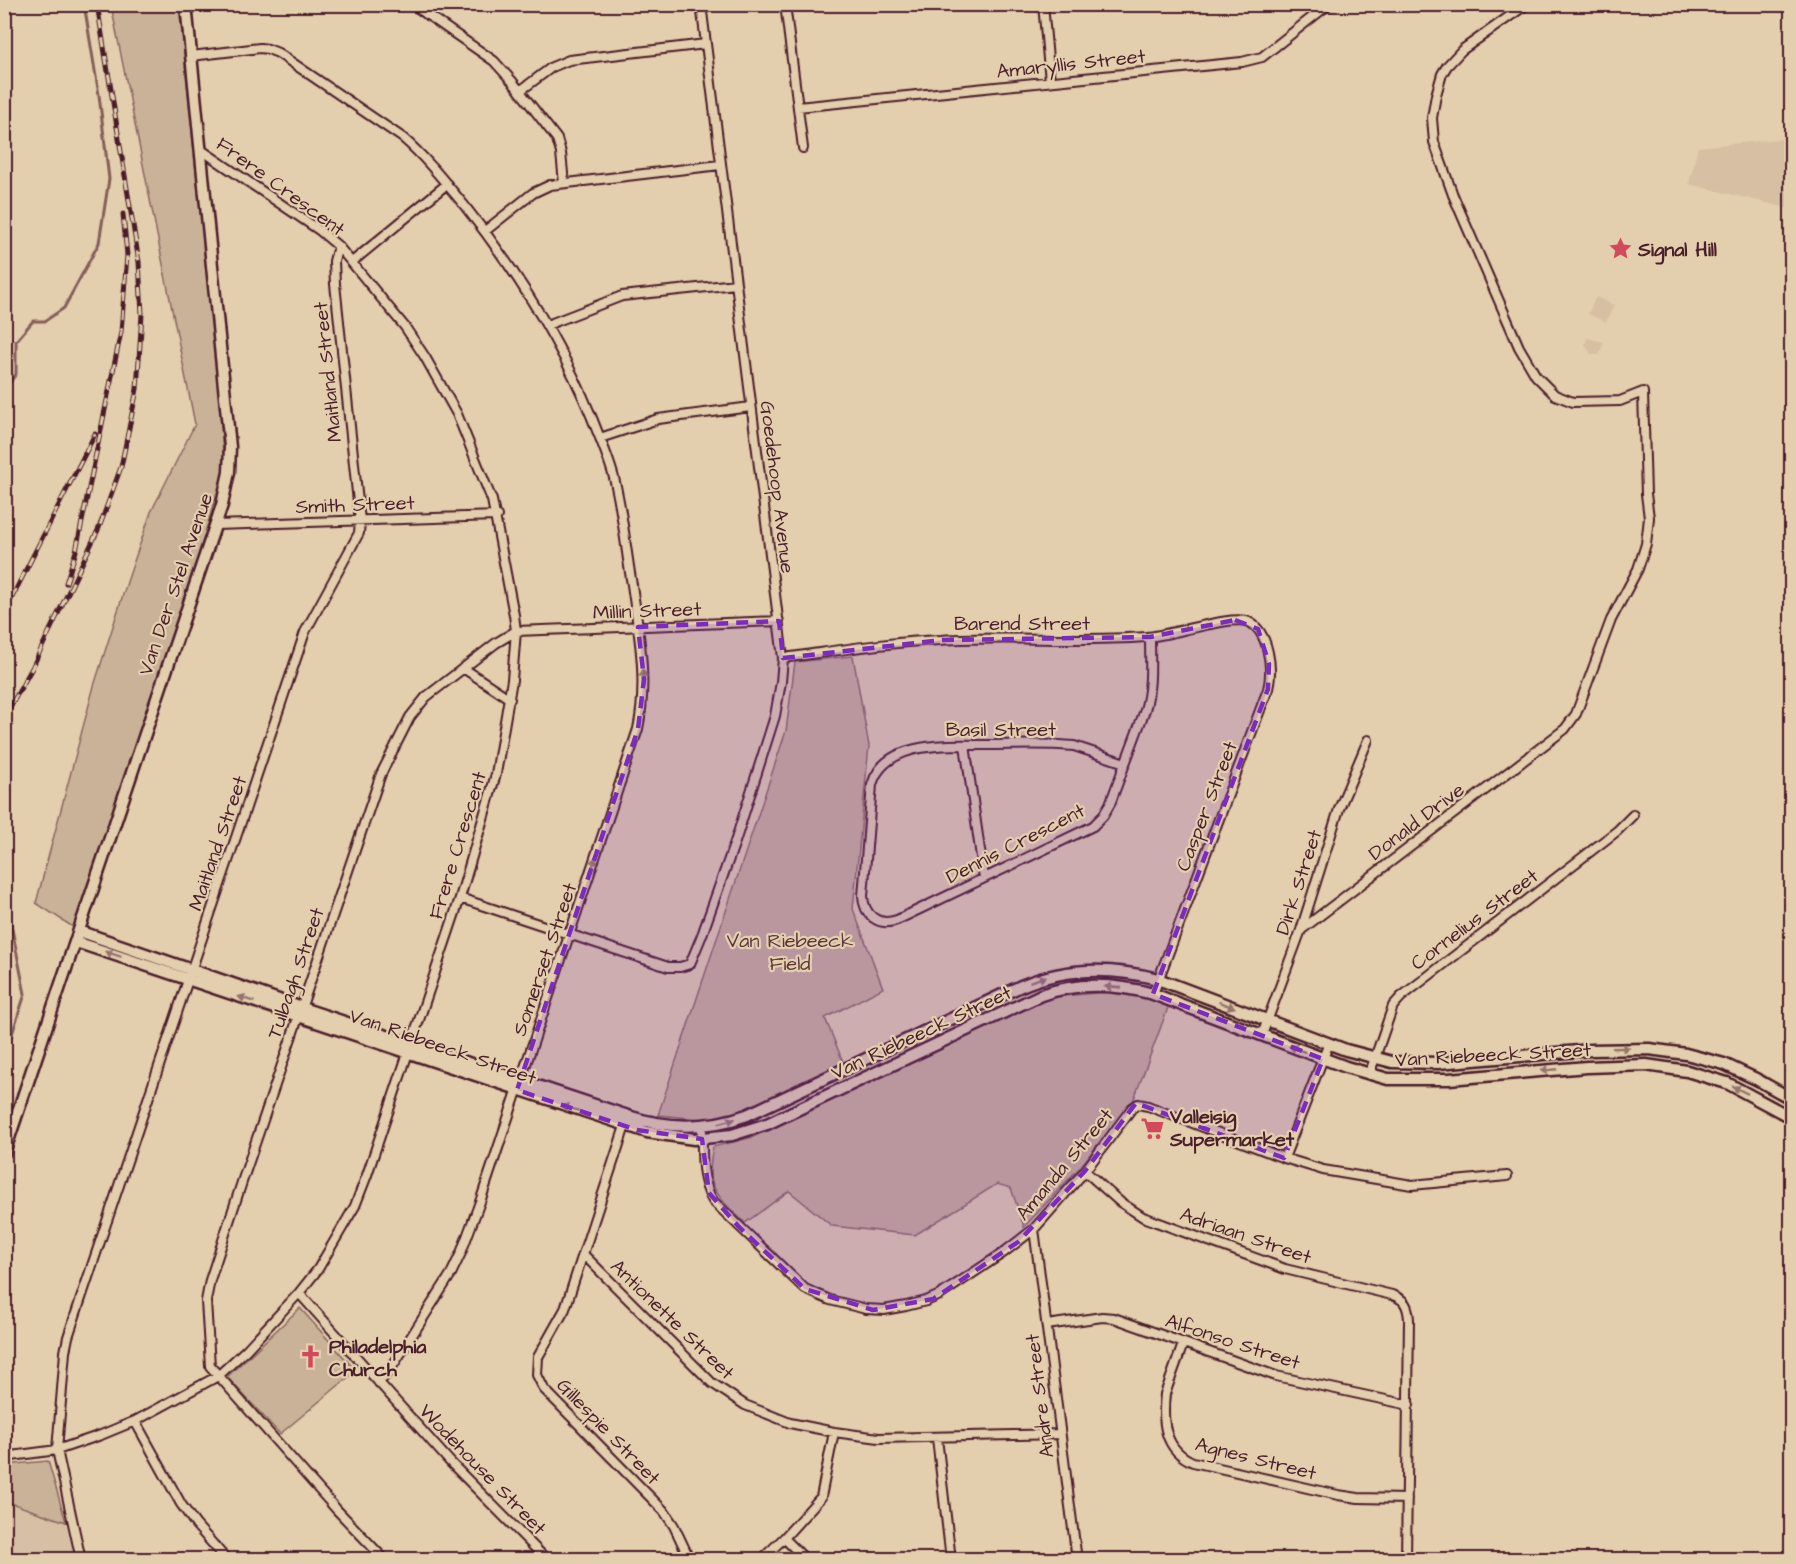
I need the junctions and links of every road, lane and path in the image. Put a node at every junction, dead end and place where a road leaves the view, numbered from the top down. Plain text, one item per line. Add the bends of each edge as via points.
1 (186, 4) edge
2 (412, 4) edge
3 (432, 4) edge
4 (700, 4) edge
5 (785, 4) edge
6 (1043, 4) edge
7 (1329, 4) edge
8 (1527, 4) edge
9 (426, 14) junction
10 (706, 45) junction
11 (191, 56) junction
12 (1050, 81) junction
13 (520, 91) junction
14 (798, 107) junction
15 (803, 148) dead end
16 (200, 149) junction
17 (720, 165) junction
18 (564, 183) junction
19 (447, 184) junction
20 (485, 231) junction
21 (338, 246) junction
22 (352, 262) junction
23 (736, 284) junction
24 (547, 325) junction
25 (751, 407) junction
26 (600, 438) junction
27 (496, 516) junction
28 (360, 521) junction
29 (215, 525) junction
30 (778, 621) junction
31 (638, 627) junction
32 (1258, 629) joint
33 (516, 631) junction
34 (1150, 637) junction
35 (783, 658) junction
36 (463, 668) junction
37 (510, 699) junction
38 (1368, 740) dead end
39 (965, 745) junction
40 (1125, 762) junction
41 (1633, 815) dead end
42 (984, 878) junction
43 (460, 898) junction
44 (869, 915) joint
45 (1301, 930) junction
46 (79, 931) junction
47 (570, 933) junction
48 (76, 942) junction
49 (141, 958) junction
50 (190, 974) junction
51 (1158, 979) junction
52 (1153, 993) junction
53 (300, 1012) junction
54 (1268, 1019) junction
55 (1262, 1035) junction
56 (1329, 1043) junction
57 (409, 1048) junction
58 (1375, 1058) junction
59 (1323, 1059) junction
60 (1713, 1061) junction
61 (1369, 1075) junction
62 (1708, 1077) junction
63 (519, 1085) junction
64 (1791, 1099) edge
65 (1791, 1118) edge
66 (627, 1121) junction
67 (702, 1125) junction
68 (702, 1139) junction
69 (4, 1153) edge
70 (1284, 1158) junction
71 (1085, 1171) junction
72 (1507, 1176) dead end
73 (1034, 1229) junction
74 (584, 1255) junction
75 (299, 1293) junction
76 (1047, 1325) junction
77 (1183, 1344) junction
78 (218, 1376) junction
79 (380, 1383) junction
80 (1409, 1405) junction
81 (135, 1421) junction
82 (834, 1432) junction
83 (1060, 1434) junction
84 (937, 1438) junction
85 (57, 1450) junction
86 (4, 1457) edge
87 (1407, 1499) junction
88 (784, 1538) junction
89 (81, 1560) edge
90 (227, 1560) edge
91 (385, 1560) edge
92 (547, 1560) edge
93 (690, 1560) edge
94 (761, 1560) edge
95 (806, 1560) edge
96 (951, 1560) edge
97 (1077, 1560) edge
98 (1406, 1560) edge

1 - 11 street, Van Der Stel Avenue
2 - 9 street
3 - 9 street
4 - 10 street, Goedehoop Avenue
5 - 14 street
6 - 12 street
7 - 12 street, Amaryllis Street via 1254,60
8 - 45 street, Donald Drive via 1462,50 1442,75 1432,118 1434,142 1519,347 1540,381 1555,395 1573,402 1620,401 1643,392 1649,518 1646,544 1638,569 1611,620 1576,714 1565,729
9 - 13 street via 494,61
10 - 13 street via 569,60 552,67
10 - 17 street, Goedehoop Avenue
11 - 16 street, Van Der Stel Avenue
11 - 19 street, Somerset Street via 252,49 274,51 403,138
12 - 14 street, Amaryllis Street
13 - 18 street via 557,139
14 - 15 street
16 - 21 street, Frere Crescent
16 - 29 street, Van Der Stel Avenue via 230,447 225,495
17 - 18 street
17 - 23 street, Goedehoop Avenue
18 - 20 street via 533,193
19 - 20 street, Somerset Street
19 - 22 street
20 - 24 street, Somerset Street
21 - 22 street, Frere Crescent
21 - 28 street, Maitland Street via 334,284
22 - 27 street, Frere Crescent via 405,327 441,384 477,460
23 - 24 street via 622,296
23 - 25 street, Goedehoop Avenue
24 - 26 street, Somerset Street via 569,364
25 - 26 street via 658,419
25 - 30 street, Goedehoop Avenue
26 - 31 street, Somerset Street via 615,482
27 - 28 street, Smith Street
27 - 33 street, Frere Crescent
28 - 29 street, Smith Street
28 - 50 street, Maitland Street via 357,539 305,632
29 - 46 street, Van Der Stel Avenue
30 - 31 street, Millin Street
30 - 35 street, Goedehoop Avenue
31 - 33 street, Millin Street
47 -> 31 street, Somerset Street via 638,729 644,679
32 - 34 street, Barend Street via 1251,623 1235,620
32 - 51 street, Casper Street via 1269,664 1269,688
33 - 36 street, Tulbagh Street
33 - 37 street, Frere Crescent
34 - 35 street, Barend Street via 932,640
34 - 40 street, Dennis Crescent via 1149,693
35 - 47 street, Goedehoop Avenue via 775,716 692,961 668,967
36 - 37 street
36 - 53 street, Tulbagh Street via 415,709 386,762
37 - 43 street, Frere Crescent via 496,774
38 - 45 street, Dirk Street via 1339,809
39 - 40 street, Basil Street via 1068,745
39 - 42 street
39 - 44 street, Basil Street via 923,747 879,768 872,785 863,896
40 - 42 street, Dennis Crescent via 1107,809 1094,825
41 - 58 street, Cornelius Street via 1551,883 1408,990 1393,1006
42 - 44 street, Dennis Crescent via 890,922
43 - 47 street
43 - 57 street, Frere Crescent
45 - 54 street, Dirk Street
46 - 48 street, Van Der Stel Avenue
46 - 49 street, Van Riebeeck Street
47 - 63 street, Somerset Street
49 -> 48 street, Van Riebeeck Street
48 - 69 street, Van Der Stel Avenue
49 - 50 street, Van Riebeeck Street
50 - 53 street, Van Riebeeck Street
50 - 85 street, Maitland Street via 68,1337
51 - 52 street, Casper Street
51 -> 54 street, Van Riebeeck Street
67 -> 51 street, Van Riebeeck Street via 759,1110 1041,978 1098,970
52 - 55 street, Van Riebeeck Street
52 -> 68 street, Van Riebeeck Street via 1096,986 1047,993 767,1124
53 - 57 street, Van Riebeeck Street
53 - 78 street, Tulbagh Street via 208,1288 209,1359
54 - 55 street, Dirk Street
54 - 56 street, Van Riebeeck Street
59 -> 55 street, Van Riebeeck Street
56 - 58 street, Van Riebeeck Street
56 - 59 street
57 - 63 street, Van Riebeeck Street
57 - 75 street, Frere Crescent via 355,1206
58 -> 60 street, Van Riebeeck Street via 1422,1064 1630,1048
58 - 61 street, Cornelius Street
59 - 61 street, Van Riebeeck Street
59 - 70 street
60 - 62 street
60 - 64 street, Van Riebeeck Street
62 -> 61 street, Van Riebeeck Street via 1629,1065 1438,1079
65 -> 62 street, Van Riebeeck Street
63 - 66 street, Van Riebeeck Street
63 - 79 street, Somerset Street via 458,1262
66 - 67 street, Van Riebeeck Street
66 - 68 street, Van Riebeeck Street via 668,1137
66 - 74 street, Gillespie Street
67 - 68 street, Amanda Street
68 - 73 street, Amanda Street via 705,1178 713,1201 805,1289 830,1300 884,1310 933,1299
70 - 71 street, Amanda Street via 1141,1104 1132,1108
70 - 72 street via 1323,1170 1412,1185
71 - 73 street, Amanda Street
71 - 80 street, Adriaan Street via 1120,1202 1143,1216 1285,1269 1404,1301 1409,1319
73 - 76 street, Andre Street
74 - 82 street, Antionette Street via 722,1392 790,1423
74 - 93 street, Gillespie Street via 565,1309 538,1357 539,1381 664,1511
75 - 78 street, Frere Crescent
75 - 79 street, Wodehouse Street
76 - 77 street, Alfonso Street via 1108,1317
76 - 83 street, Andre Street
77 - 80 street, Alfonso Street via 1276,1376
77 - 87 street, Agnes Street via 1164,1402 1168,1439 1180,1456 1338,1495
78 - 81 street, Frere Crescent
78 - 91 street
79 - 92 street, Wodehouse Street via 451,1463
80 - 87 street
81 - 85 street, Frere Crescent
81 - 90 street via 181,1504
82 - 84 street, Antionette Street via 879,1438
82 - 88 street via 821,1497
83 - 84 street, Antionette Street
83 - 97 street, Andre Street
84 - 96 street
85 - 86 street, Frere Crescent
85 - 89 street, Maitland Street
87 - 98 street
88 - 94 street
88 - 95 street

